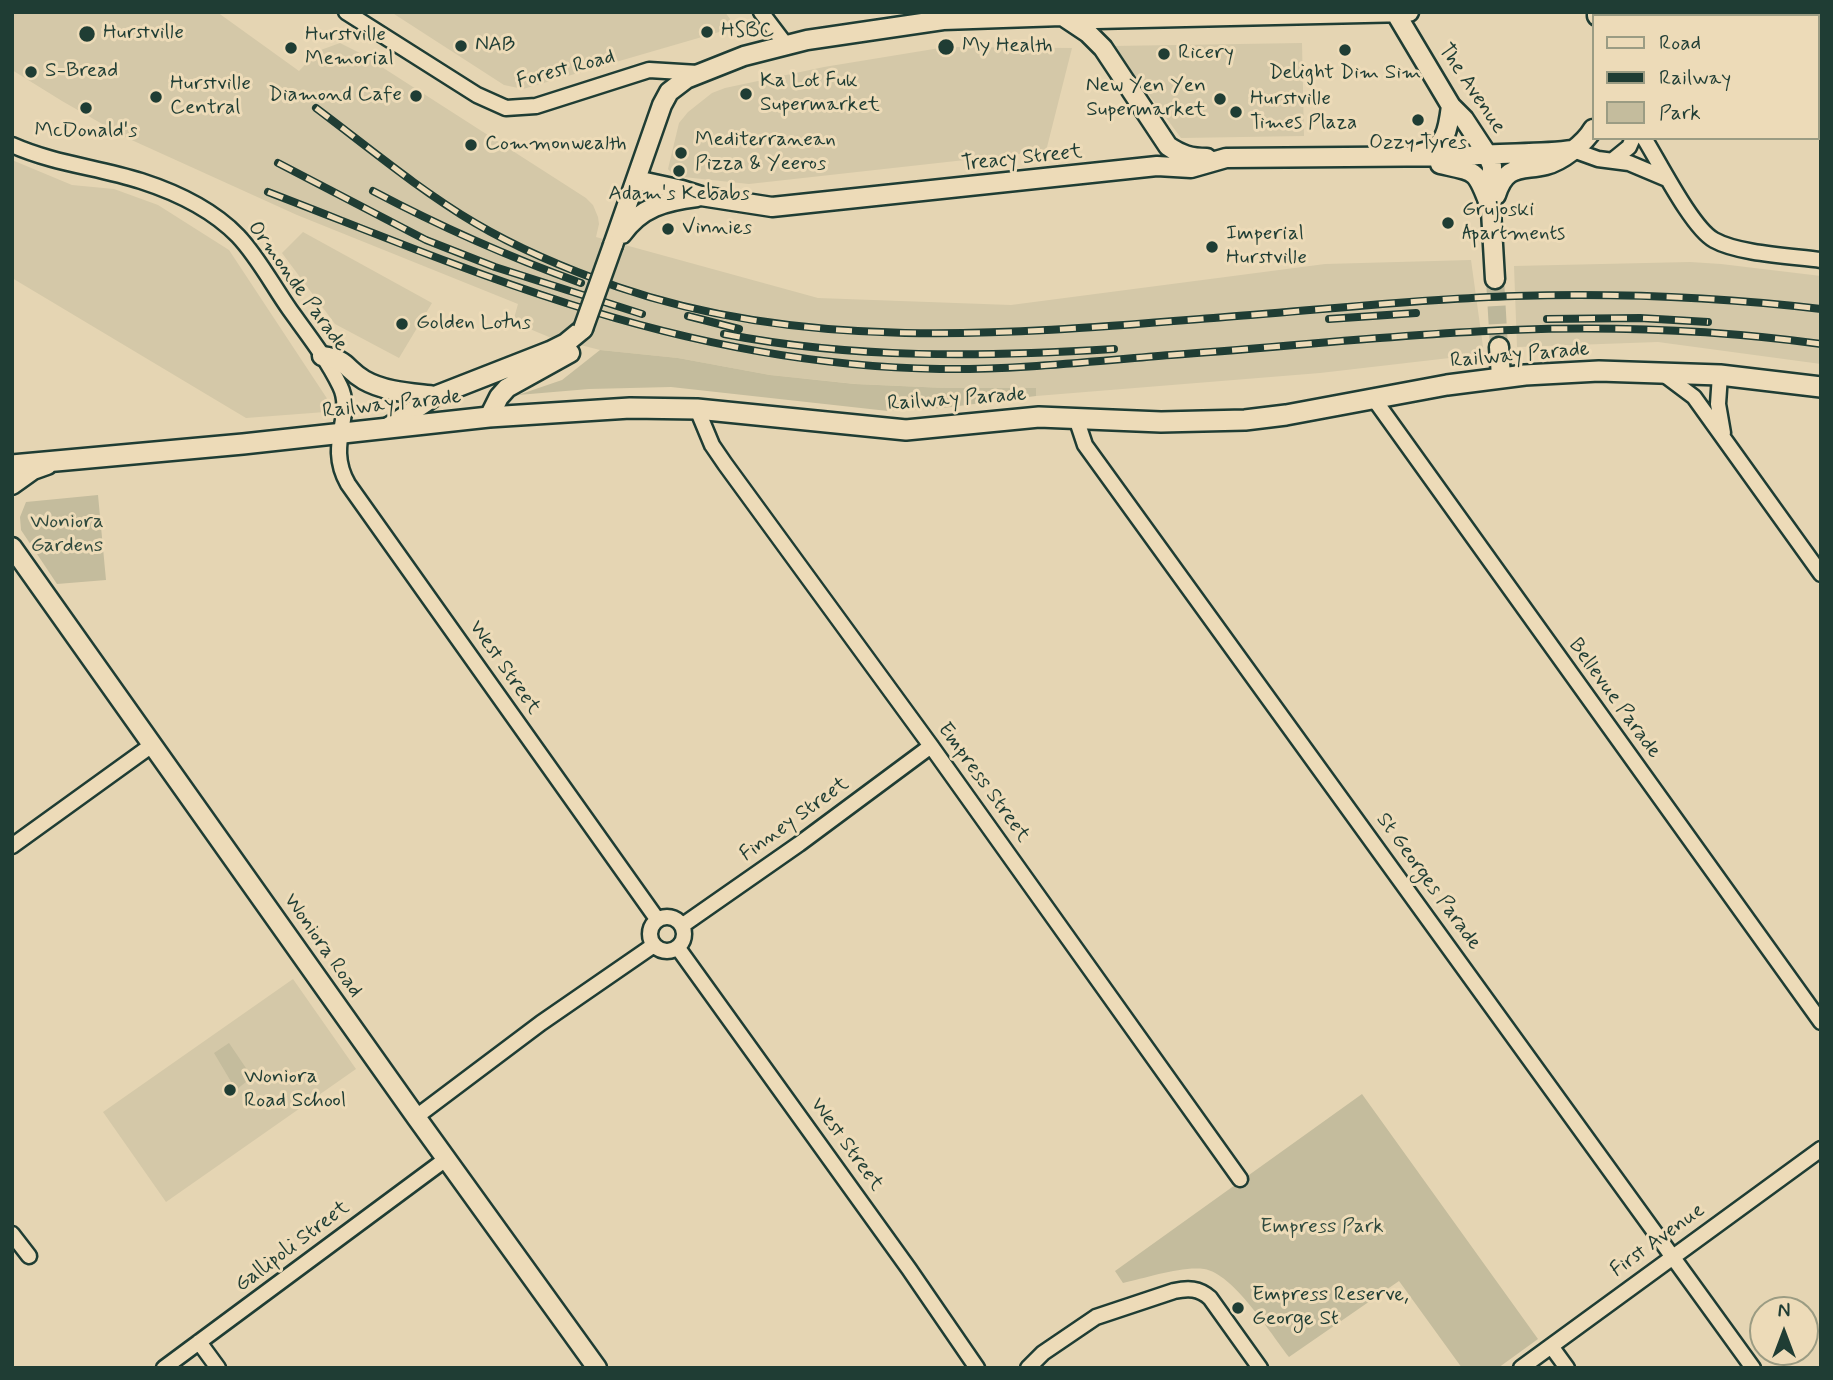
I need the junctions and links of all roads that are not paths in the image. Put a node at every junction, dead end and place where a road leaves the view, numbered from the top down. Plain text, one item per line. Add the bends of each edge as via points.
1 (346, 12) edge
2 (761, 12) edge
3 (1409, 12) edge
4 (1395, 13) edge
5 (1058, 14) edge
6 (786, 45) junction
7 (698, 73) junction
8 (1451, 106) junction
9 (1591, 132) edge
10 (1632, 140) edge
11 (1645, 140) edge
12 (12, 145) edge
13 (1573, 150) junction
14 (1487, 154) junction
15 (1409, 155) junction
16 (1226, 158) junction
17 (1613, 160) junction
18 (1667, 179) junction
19 (636, 180) junction
20 (701, 196) junction
21 (1491, 211) junction
22 (613, 245) junction
23 (1821, 260) edge
24 (1494, 279) tunnel mouth
25 (583, 329) junction
26 (1499, 347) tunnel mouth
27 (322, 356) junction
28 (1660, 372) junction
29 (1720, 375) junction
30 (1501, 377) junction
31 (1821, 387) edge
32 (435, 396) junction
33 (1374, 399) junction
34 (697, 409) junction
35 (489, 417) junction
36 (1076, 418) junction
37 (387, 428) junction
38 (339, 434) junction
39 (1724, 438) junction
40 (57, 461) junction
41 (12, 465) edge
42 (12, 485) edge
43 (12, 547) edge
44 (1821, 574) edge
45 (152, 745) junction
46 (931, 746) junction
47 (12, 846) edge
48 (657, 919) junction
49 (683, 925) junction
50 (654, 945) junction
51 (678, 948) junction
52 (1821, 1022) edge
53 (416, 1117) junction
54 (1821, 1149) edge
55 (446, 1159) junction
56 (1240, 1179) dead end
57 (12, 1234) edge
58 (29, 1256) dead end
59 (1674, 1256) junction
60 (200, 1342) junction
61 (1551, 1346) junction
62 (164, 1368) edge
63 (218, 1368) edge
64 (597, 1368) edge
65 (977, 1368) edge
66 (1028, 1368) edge
67 (1260, 1368) edge
68 (1521, 1368) edge
69 (1567, 1368) edge
70 (1753, 1368) edge

1 - 7 street, Forest Road via 477,95 506,108 537,106 649,70
2 - 6 street
3 - 4 street, Forest Road
4 - 5 street, Forest Road via 1096,19
4 - 8 street, The Avenue
5 - 6 street, Forest Road via 943,20
5 - 16 street via 1097,41 1168,146 1190,157
6 - 7 street, Forest Road
7 - 19 street, Forest Road via 669,92
8 - 14 street, The Avenue
8 - 15 street via 1441,143 1434,150
9 - 13 street
10 - 17 street
11 - 18 street
12 - 27 street, Ormonde Parade via 169,191 216,217 238,236
13 - 14 street, Treacy Street
13 - 17 street
13 - 21 street via 1548,165 1510,172 1499,184
14 - 15 street, Treacy Street
14 - 21 street, The Avenue via 1494,177
15 - 16 street, Treacy Street
15 - 21 street via 1468,171 1481,182
16 - 20 street, Treacy Street via 1191,169 1157,166 791,206
17 - 18 street
18 - 23 street via 1713,240
19 - 20 street, Treacy Street
19 - 22 street
20 - 22 street via 645,210
21 - 24 street, The Avenue
22 - 25 street, bridge
25 - 32 street via 550,351
25 - 35 street via 567,356 507,388
26 - 30 street
27 - 32 street via 341,359 365,381 387,389
27 - 38 street, Ormonde Parade via 345,401
28 - 29 main road, Railway Parade
28 - 30 main road, Railway Parade
28 - 39 street via 1694,397
29 - 31 main road, Railway Parade
29 - 39 street via 1718,404
30 - 33 main road, Railway Parade
32 - 37 street
33 - 36 main road, Railway Parade via 1245,420
33 - 52 street, Bellevue Parade
34 - 35 main road, Railway Parade via 630,408
34 - 36 main road, Railway Parade via 906,430
34 - 46 street, Empress Street via 725,464
35 - 37 main road, Railway Parade
36 - 59 street, St Georges Parade via 1085,445
37 - 38 main road, Railway Parade
38 - 40 main road, Railway Parade
38 - 48 street, West Street via 338,460 352,491
39 - 44 street
40 - 41 main road, Railway Parade
40 - 42 street
43 - 45 street, Woniora Road
45 - 47 street
45 - 53 street, Woniora Road
46 - 49 street, Finney Street
46 - 56 street, Empress Street
48 - 49 street via 671,916
48 - 50 street via 649,934
49 - 51 street via 685,937
50 - 51 street via 665,951
50 - 53 street
51 - 65 street, West Street
53 - 55 street, Woniora Road
54 - 59 street, First Avenue
55 - 60 street, Gallipoli Street
55 - 64 street, Woniora Road
57 - 58 street
59 - 61 street, First Avenue
59 - 70 street, St Georges Parade
60 - 62 street, Gallipoli Street
60 - 63 street
61 - 68 street, First Avenue
61 - 69 street
66 - 67 street via 1096,1317 1181,1289 1210,1298

